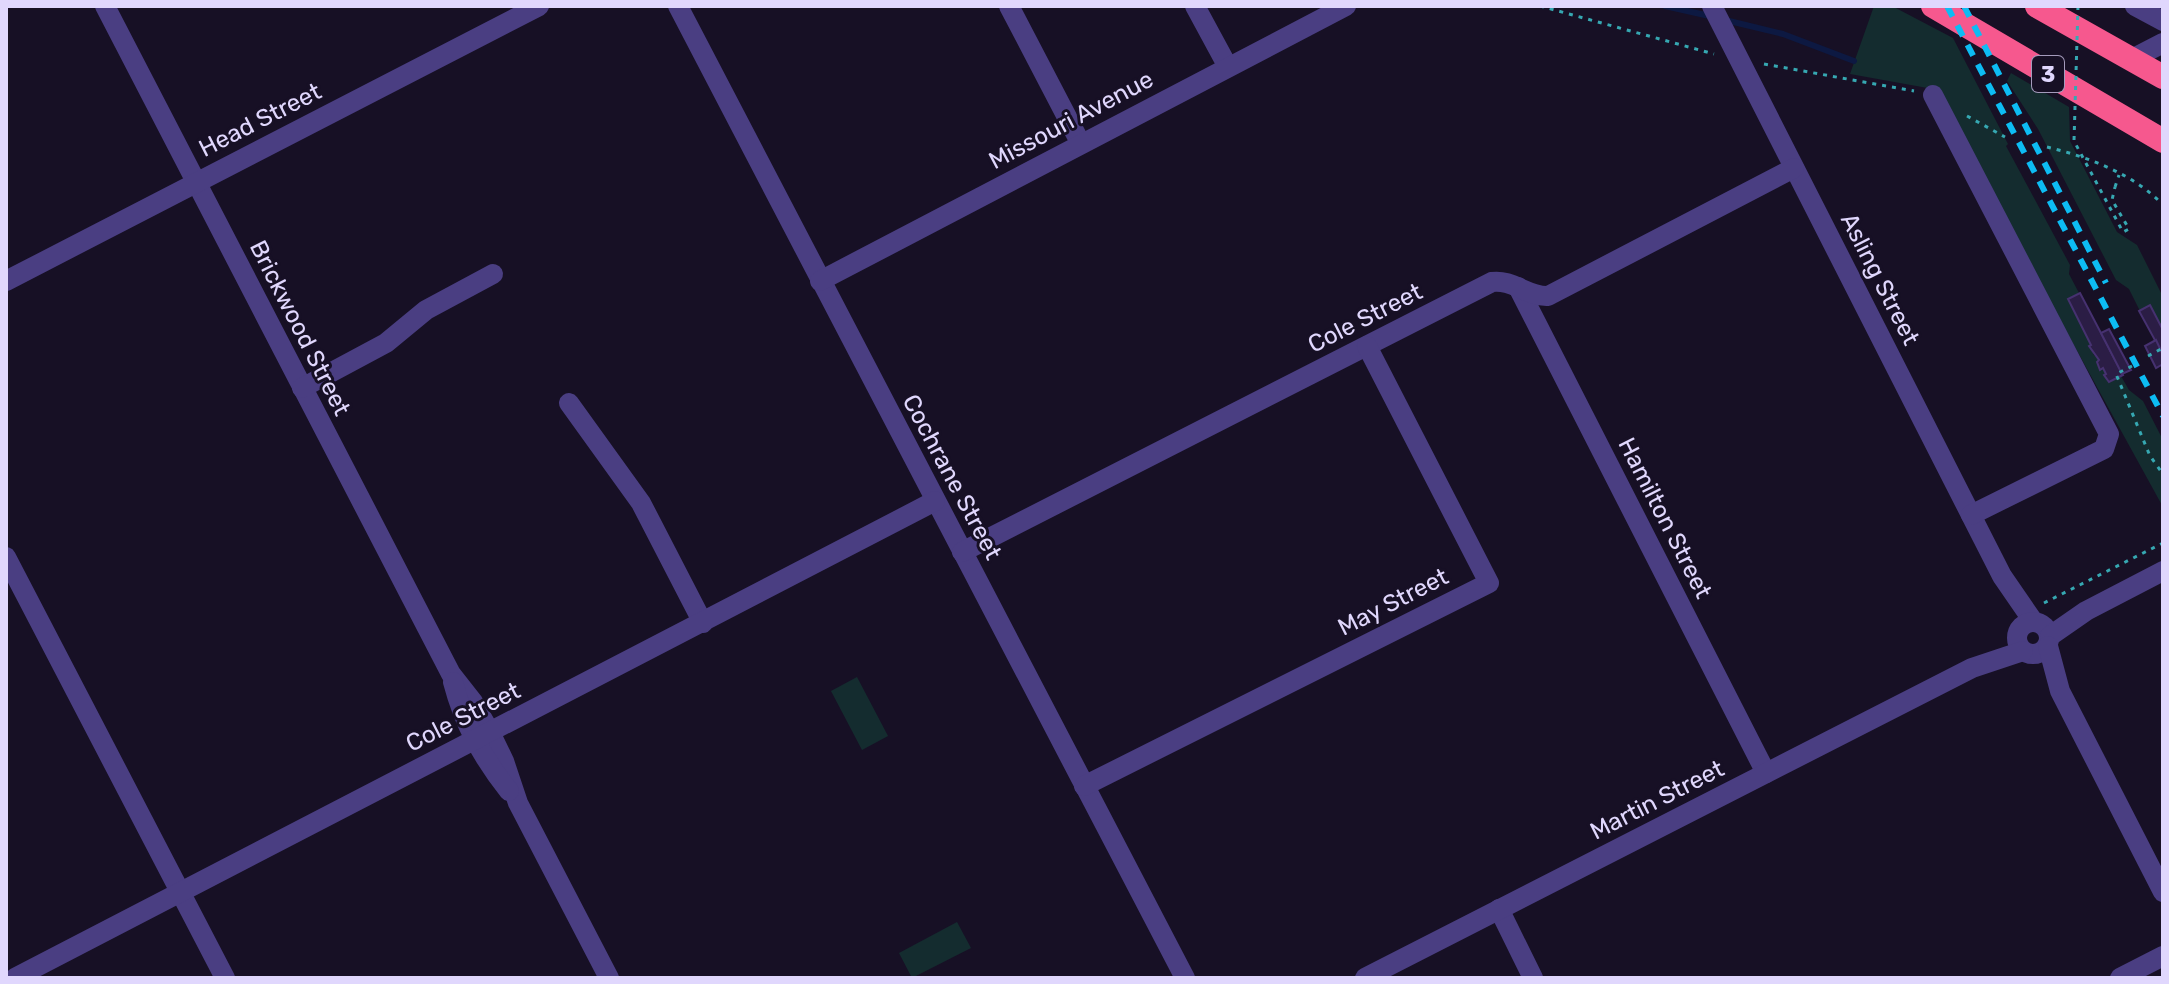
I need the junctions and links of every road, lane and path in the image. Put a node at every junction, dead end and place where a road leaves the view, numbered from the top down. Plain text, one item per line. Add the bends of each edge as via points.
1 (105, 6) edge
2 (539, 6) edge
3 (678, 6) edge
4 (1009, 6) edge
5 (1195, 6) edge
6 (1346, 6) edge
7 (1540, 6) edge
8 (1712, 6) edge
9 (1933, 6) edge
10 (2037, 6) edge
11 (2078, 6) edge
12 (2135, 6) edge
13 (2163, 21) edge
14 (2163, 43) edge
15 (1734, 50) junction
16 (2132, 59) junction
17 (1228, 67) junction
18 (2163, 77) edge
19 (1933, 95) junction
20 (2005, 137) dead end
21 (2163, 141) edge
22 (1081, 144) junction
23 (2047, 147) dead end
24 (1794, 168) junction
25 (2119, 175) junction
26 (195, 183) junction
27 (2163, 205) edge
28 (493, 274) dead end
29 (6, 281) edge
30 (820, 281) junction
31 (1518, 287) junction
32 (1367, 346) junction
33 (2163, 348) edge
34 (2148, 356) dead end
35 (2132, 366) dead end
36 (302, 388) junction
37 (569, 403) dead end
38 (2163, 474) edge
39 (935, 501) junction
40 (1971, 515) junction
41 (2163, 543) edge
42 (962, 552) junction
43 (6, 557) edge
44 (2163, 571) edge
45 (703, 623) junction
46 (2034, 634) junction
47 (482, 736) junction
48 (1766, 773) junction
49 (1084, 786) junction
50 (2163, 892) edge
51 (181, 893) junction
52 (1499, 909) junction
53 (2163, 956) edge
54 (1183, 976) edge
55 (15, 978) edge
56 (225, 978) edge
57 (609, 978) edge
58 (1365, 978) edge
59 (1533, 978) edge
60 (2120, 978) edge

1 - 26 street, Brickwood Street
2 - 26 street, Head Street
3 - 30 street, Cochrane Street
4 - 22 street
5 - 17 street
6 - 17 street, Missouri Avenue
7 - 15 path via 1694,50
8 - 15 street, Asling Street
9 - 21 highway, 3
10 - 16 highway, 3
11 - 25 path, bridge via 2074,141 2123,232 2129,229 2112,200
12 - 13 street
14 - 16 street
15 - 19 path
15 - 24 street, Asling Street
16 - 18 highway, 3
17 - 22 street, Missouri Avenue
19 - 20 path
19 - 40 street via 2109,434 2104,449
22 - 30 street, Missouri Avenue
23 - 25 path
24 - 31 street, Cole Street via 1548,296
24 - 40 street, Asling Street
25 - 27 path via 2137,182
26 - 29 street, Head Street
26 - 36 street, Brickwood Street
28 - 36 street via 426,310 386,343
30 - 39 street, Cochrane Street
31 - 32 street, Cole Street via 1492,282
31 - 48 street, Hamilton Street
32 - 42 street, Cole Street
32 - 49 street, May Street via 1489,583
33 - 34 path
35 - 38 path via 2116,374 2150,456
36 - 47 street, Brickwood Street via 451,674 473,702
37 - 45 street via 641,503
39 - 42 street, Cochrane Street
39 - 45 street, Cole Street
40 - 46 street, Asling Street
41 - 46 path
42 - 49 street, Cochrane Street
43 - 51 street
44 - 46 street, Martin Street
45 - 47 street, Cole Street
46 - 48 street, Martin Street
46 - 50 street, Asling Street
47 - 51 street, Cole Street
47 - 57 street, Brickwood Street via 504,761 518,803
48 - 52 street, Martin Street
49 - 54 street, Cochrane Street
51 - 55 street, Cole Street
51 - 56 street
52 - 58 street, Martin Street
52 - 59 street
53 - 60 street

